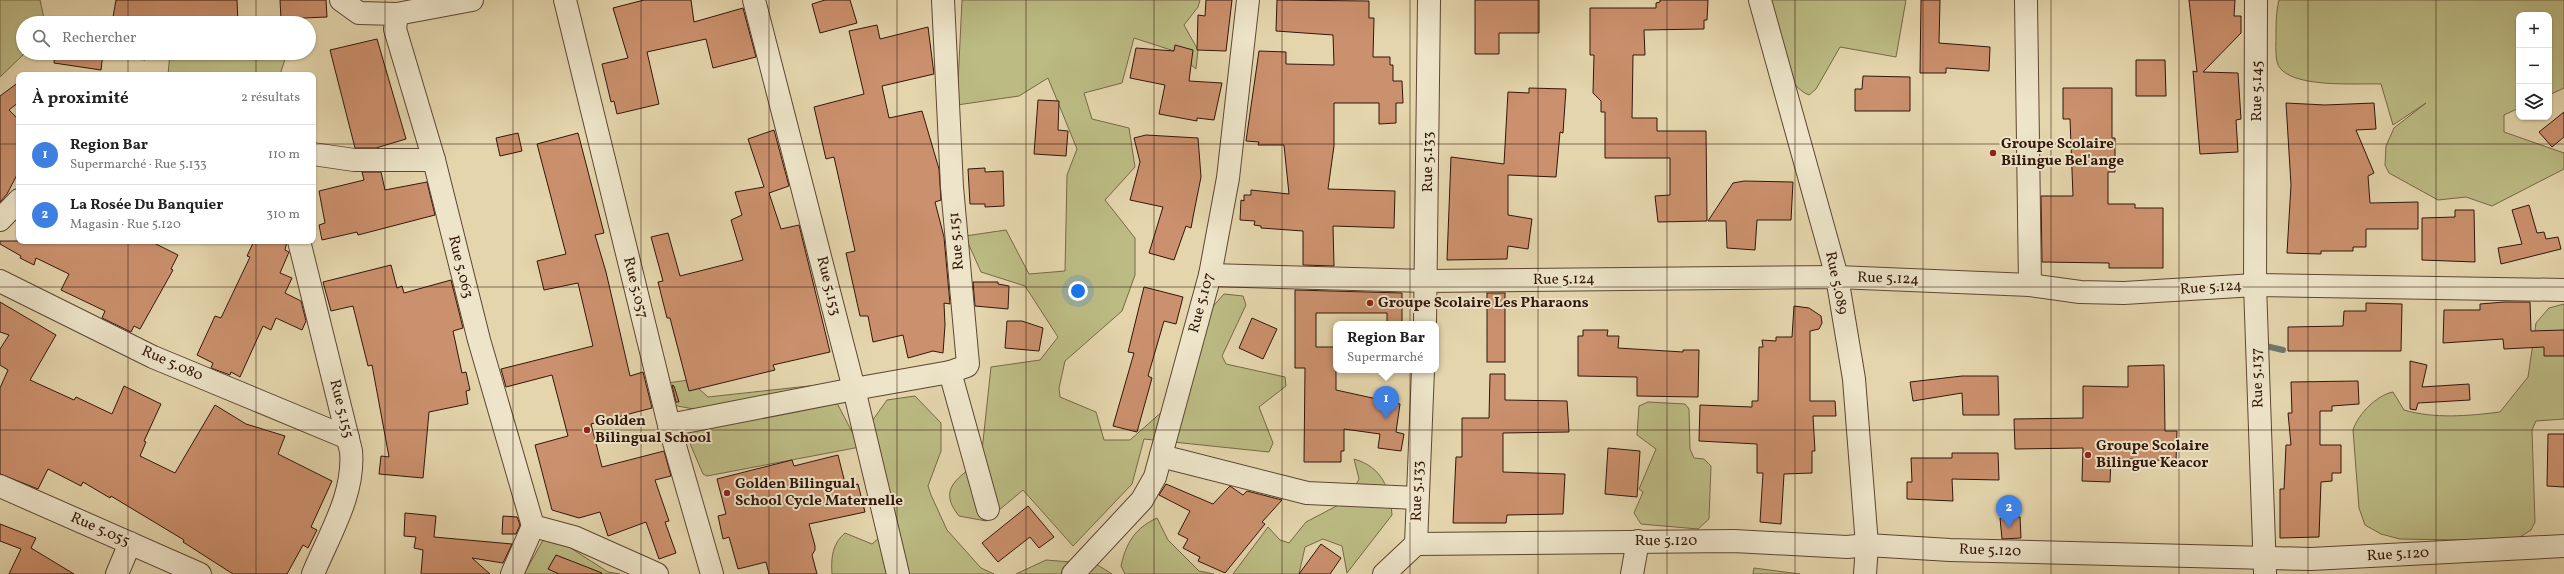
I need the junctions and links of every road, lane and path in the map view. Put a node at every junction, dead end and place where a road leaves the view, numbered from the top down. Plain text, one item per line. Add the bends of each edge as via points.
1 (341, 0) edge
2 (472, 0) edge
3 (565, 0) edge
4 (754, 0) edge
5 (944, 0) edge
6 (1248, 0) edge
7 (1428, 0) edge
8 (1760, 0) edge
9 (2026, 0) edge
10 (2256, 0) edge
11 (397, 14) junction
12 (316, 154) edge
13 (434, 160) junction
14 (2256, 182) joint
15 (16, 203) edge
16 (0, 220) edge
17 (300, 244) edge
18 (1210, 276) junction
19 (1837, 277) junction
20 (0, 281) edge
21 (1428, 281) junction
22 (2030, 285) junction
23 (2255, 285) junction
24 (2564, 290) edge
25 (1425, 321) edge
26 (950, 372) junction
27 (1423, 373) edge
28 (854, 390) junction
29 (669, 425) junction
30 (348, 438) junction
31 (1161, 456) junction
32 (0, 486) edge
33 (1417, 498) junction
34 (988, 509) dead end
35 (533, 526) junction
36 (1638, 541) junction
37 (130, 543) junction
38 (1416, 544) junction
39 (1867, 545) junction
40 (2564, 546) edge
41 (2265, 566) edge
42 (117, 574) edge
43 (200, 574) edge
44 (313, 574) edge
45 (512, 574) edge
46 (657, 574) edge
47 (712, 574) edge
48 (898, 574) edge
49 (1073, 574) edge
50 (1384, 574) edge
51 (1632, 574) edge
52 (1865, 574) edge

1 - 11 street via 359,13
2 - 11 street
3 - 29 street, Rue 5.057
4 - 28 street, Rue 5.153
5 - 26 street, Rue 5.151 via 952,187 968,364
6 - 18 street, Rue 5.107 via 1228,178
7 - 21 street, Rue 5.133
8 - 19 street, Rue 5.089
9 - 22 street
10 - 14 street, Rue 5.145
11 - 13 street, Rue 5.063 via 395,29
12 - 13 street via 354,160
13 - 35 street, Rue 5.063 via 479,340
14 - 23 street, Rue 5.137
15 - 16 street
17 - 30 street, Rue 5.155
18 - 21 street, Rue 5.124
18 - 31 street, Rue 5.107
19 - 21 street, Rue 5.124
19 - 22 street, Rue 5.124
19 - 39 street, Rue 5.089 via 1854,379
20 - 30 street, Rue 5.080 via 153,357
21 - 25 street, Rue 5.133
22 - 23 street, Rue 5.124 via 2080,292 2124,293
23 - 24 street, Rue 5.124
23 - 41 street, Rue 5.137
26 - 28 street, Rue 5.151
26 - 34 street
27 - 33 street, Rue 5.133
28 - 29 street
28 - 48 street, Rue 5.153
29 - 47 street, Rue 5.057
30 - 44 street, Rue 5.155 via 352,467 350,487
31 - 33 street via 1306,493
31 - 49 street, Rue 5.107 via 1155,477 1142,500
32 - 37 street, Rue 5.055
33 - 38 street, Rue 5.133
35 - 45 street
35 - 46 street via 574,536
36 - 38 street, Rue 5.120
36 - 39 street, Rue 5.120 via 1734,541 1846,547
36 - 51 street
37 - 42 street
37 - 43 street, Rue 5.055
38 - 50 street
39 - 41 street, Rue 5.120
39 - 52 street, Rue 5.089
40 - 41 street, Rue 5.120 via 2311,559

